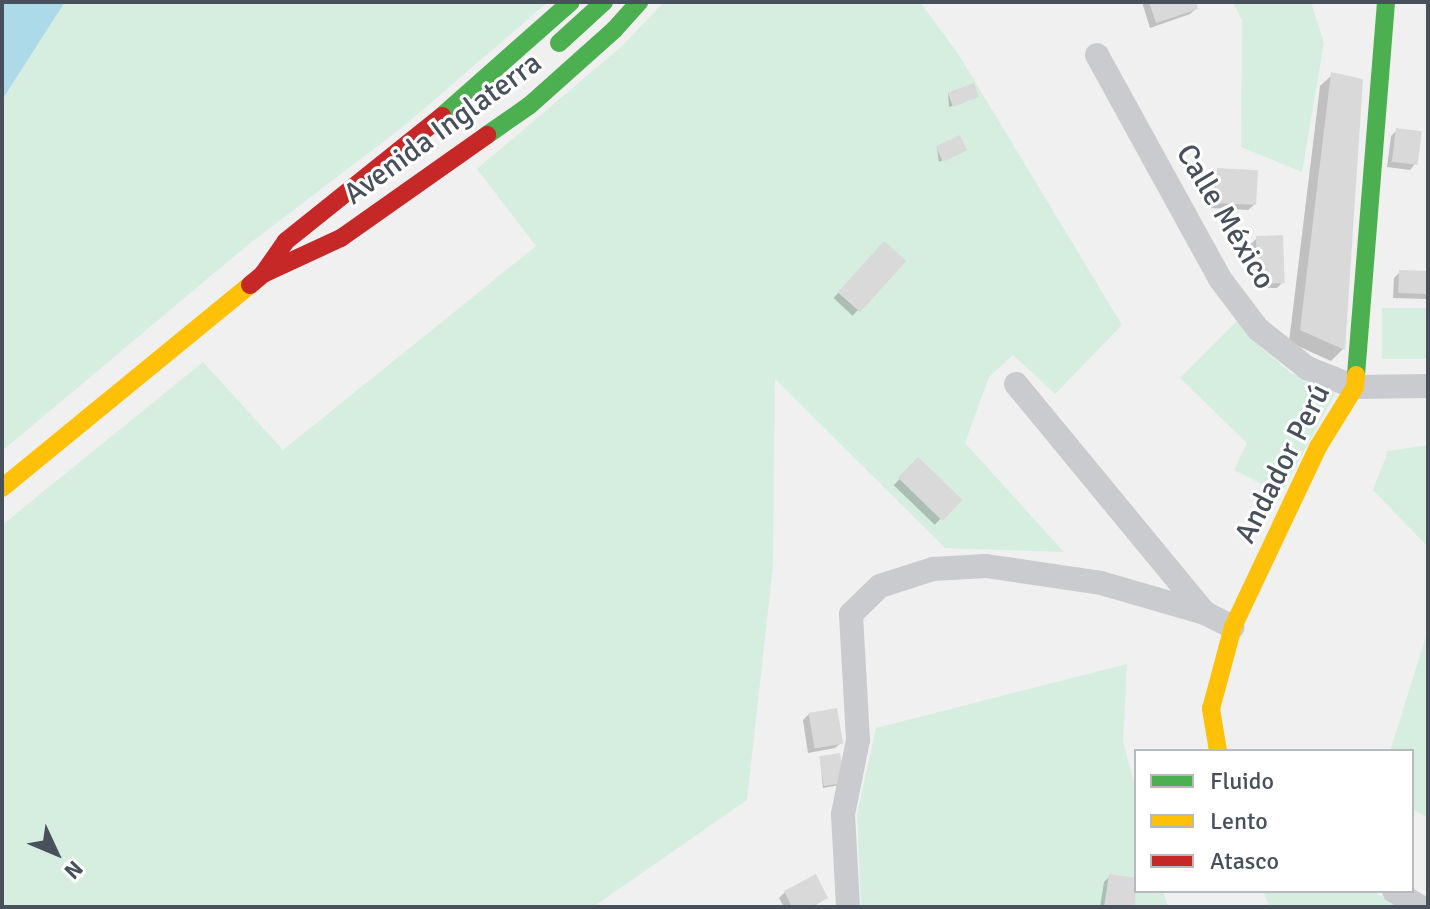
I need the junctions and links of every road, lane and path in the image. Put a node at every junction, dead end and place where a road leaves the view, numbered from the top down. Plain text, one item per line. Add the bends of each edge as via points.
1 (571, 2) edge
2 (604, 2) edge
3 (639, 2) edge
4 (1386, 2) edge
5 (549, 53) dead end
6 (1097, 55) dead end
7 (470, 124) dead end
8 (341, 238) junction
9 (263, 274) junction
10 (1016, 384) dead end
11 (1428, 386) edge
12 (1355, 387) junction
13 (2, 488) edge
14 (1205, 613) junction
15 (1233, 627) junction
16 (1218, 749) edge
17 (1397, 893) edge
18 (848, 907) edge
19 (1421, 907) edge

1 - 9 main road, Avenida Inglaterra via 418,138 286,241
2 - 5 main road
3 - 8 main road, Avenida Inglaterra via 530,105
4 - 12 main road, Andador Perú
6 - 12 street, Calle México via 1220,279 1258,329 1307,368
7 - 8 main road
8 - 9 main road, Avenida Inglaterra
9 - 13 main road, Avenida Inglaterra
10 - 14 street
11 - 12 street, Calle México
12 - 15 main road, Andador Perú via 1318,447
14 - 15 street
14 - 18 street via 1101,583 986,566 933,569 880,586 851,614 858,740 843,814
15 - 16 main road, Andador Perú via 1211,709
17 - 19 street

